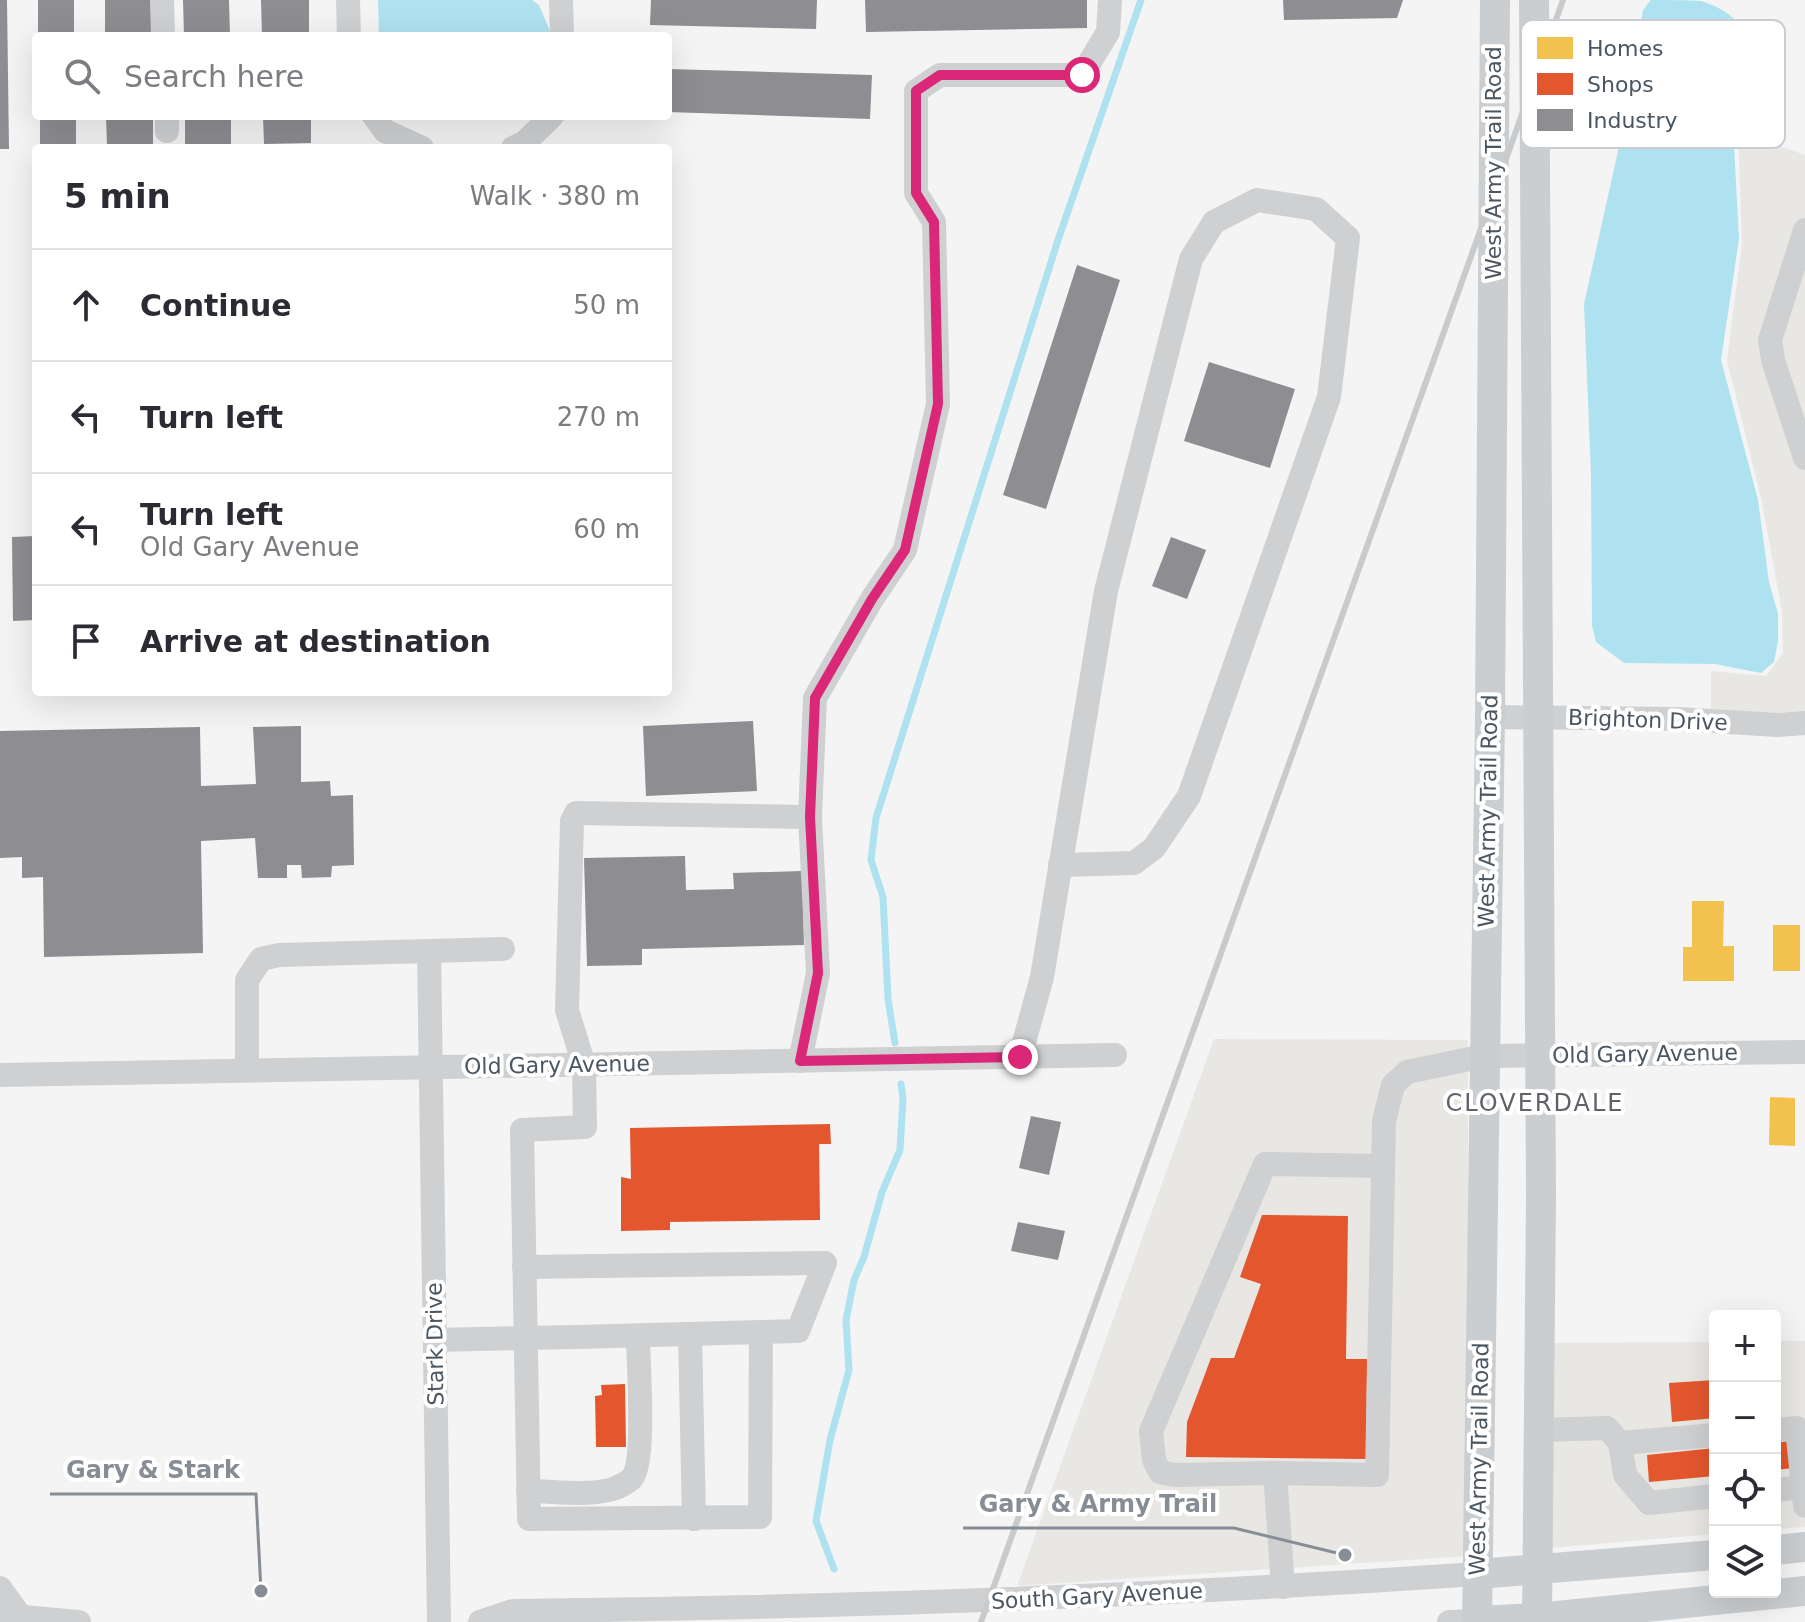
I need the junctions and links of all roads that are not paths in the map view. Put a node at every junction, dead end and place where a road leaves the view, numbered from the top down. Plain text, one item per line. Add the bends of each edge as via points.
1 (162, 0) edge
2 (348, 0) edge
3 (561, 0) edge
4 (1110, 0) edge
5 (1495, 0) edge
6 (1534, 0) edge
7 (1534, 20) edge
8 (163, 32) edge
9 (349, 32) edge
10 (562, 32) edge
11 (377, 120) edge
12 (548, 120) edge
13 (413, 144) edge
14 (522, 144) edge
15 (1535, 148) edge
16 (1805, 230) edge
17 (1805, 458) edge
18 (1490, 717) junction
19 (1539, 717) junction
20 (1805, 723) edge
21 (810, 817) junction
22 (1060, 865) junction
23 (503, 949) dead end
24 (429, 951) junction
25 (1805, 1052) edge
26 (1115, 1055) dead end
27 (1539, 1055) junction
28 (1484, 1056) junction
29 (1020, 1057) junction
30 (800, 1061) junction
31 (584, 1065) junction
32 (432, 1066) junction
33 (247, 1069) junction
34 (0, 1075) edge
35 (1383, 1166) junction
36 (524, 1267) junction
37 (761, 1332) junction
38 (690, 1334) junction
39 (638, 1336) junction
40 (524, 1338) junction
41 (435, 1340) junction
42 (1781, 1429) edge
43 (1539, 1430) junction
44 (1709, 1436) edge
45 (1620, 1443) junction
46 (1275, 1473) junction
47 (528, 1491) junction
48 (1781, 1491) edge
49 (1709, 1497) edge
50 (1804, 1497) edge
51 (694, 1519) junction
52 (1805, 1547) edge
53 (1781, 1549) edge
54 (1709, 1556) edge
55 (1538, 1570) junction
56 (1477, 1574) junction
57 (1283, 1587) junction
58 (0, 1588) edge
59 (1805, 1591) edge
60 (10, 1616) edge
61 (1537, 1620) edge
62 (79, 1622) edge
63 (439, 1622) edge
64 (480, 1622) edge
65 (1467, 1622) edge

1 - 8 street
2 - 9 street
3 - 10 street
4 - 21 street via 1108,32 1082,75 940,75 916,91 916,193 934,222 938,404 905,550 815,698
5 - 18 main road, West Army Trail Road
6 - 7 main road, West Army Trail Road
11 - 13 street via 385,131
12 - 14 street
15 - 19 main road, West Army Trail Road
16 - 17 street via 1770,340
18 - 19 street, Brighton Drive
18 - 28 main road, West Army Trail Road
19 - 20 street, Brighton Drive
19 - 27 main road, West Army Trail Road
21 - 30 street via 818,973
21 - 31 street via 576,813 567,1010
22 - 22 street via 1106,591 1191,259 1214,222 1257,200 1316,209 1348,238 1329,397 1189,796 1154,848 1134,863
22 - 29 street via 1042,977
23 - 24 street
24 - 32 street, Stark Drive
24 - 33 street via 261,959 247,980
25 - 27 street, Old Gary Avenue
26 - 29 street, Old Gary Avenue
27 - 28 street, Old Gary Avenue
27 - 43 main road, West Army Trail Road
28 - 35 street, Old Gary Avenue via 1407,1072 1393,1085 1384,1121
28 - 56 main road, West Army Trail Road
29 - 30 street, Old Gary Avenue
30 - 31 street, Old Gary Avenue
31 - 32 street, Old Gary Avenue
31 - 36 street via 585,1127 522,1130
32 - 33 street, Old Gary Avenue
32 - 41 street, Stark Drive
33 - 34 street, Old Gary Avenue
35 - 46 street, Old Gary Avenue via 1377,1475
35 - 46 street via 1265,1164 1151,1431 1160,1472
36 - 37 street via 825,1263 798,1331
36 - 40 street
37 - 38 street
37 - 51 street via 760,1517
38 - 39 street
38 - 51 street
39 - 40 street
39 - 47 street via 640,1442 632,1479 598,1492
40 - 41 street
40 - 47 street
41 - 63 street, Stark Drive
42 - 50 street via 1797,1428
43 - 45 street via 1607,1428
43 - 55 main road, West Army Trail Road
44 - 45 street
45 - 49 street via 1625,1475 1649,1503
46 - 57 street
47 - 51 street via 529,1519
48 - 50 street
52 - 53 main road
54 - 55 main road, South Gary Avenue
55 - 56 main road, South Gary Avenue
55 - 61 main road, West Army Trail Road
56 - 57 street, South Gary Avenue
56 - 65 main road, West Army Trail Road
57 - 64 street, South Gary Avenue via 973,1602 513,1611
58 - 60 street
59 - 61 main road
60 - 62 street
61 - 65 main road

